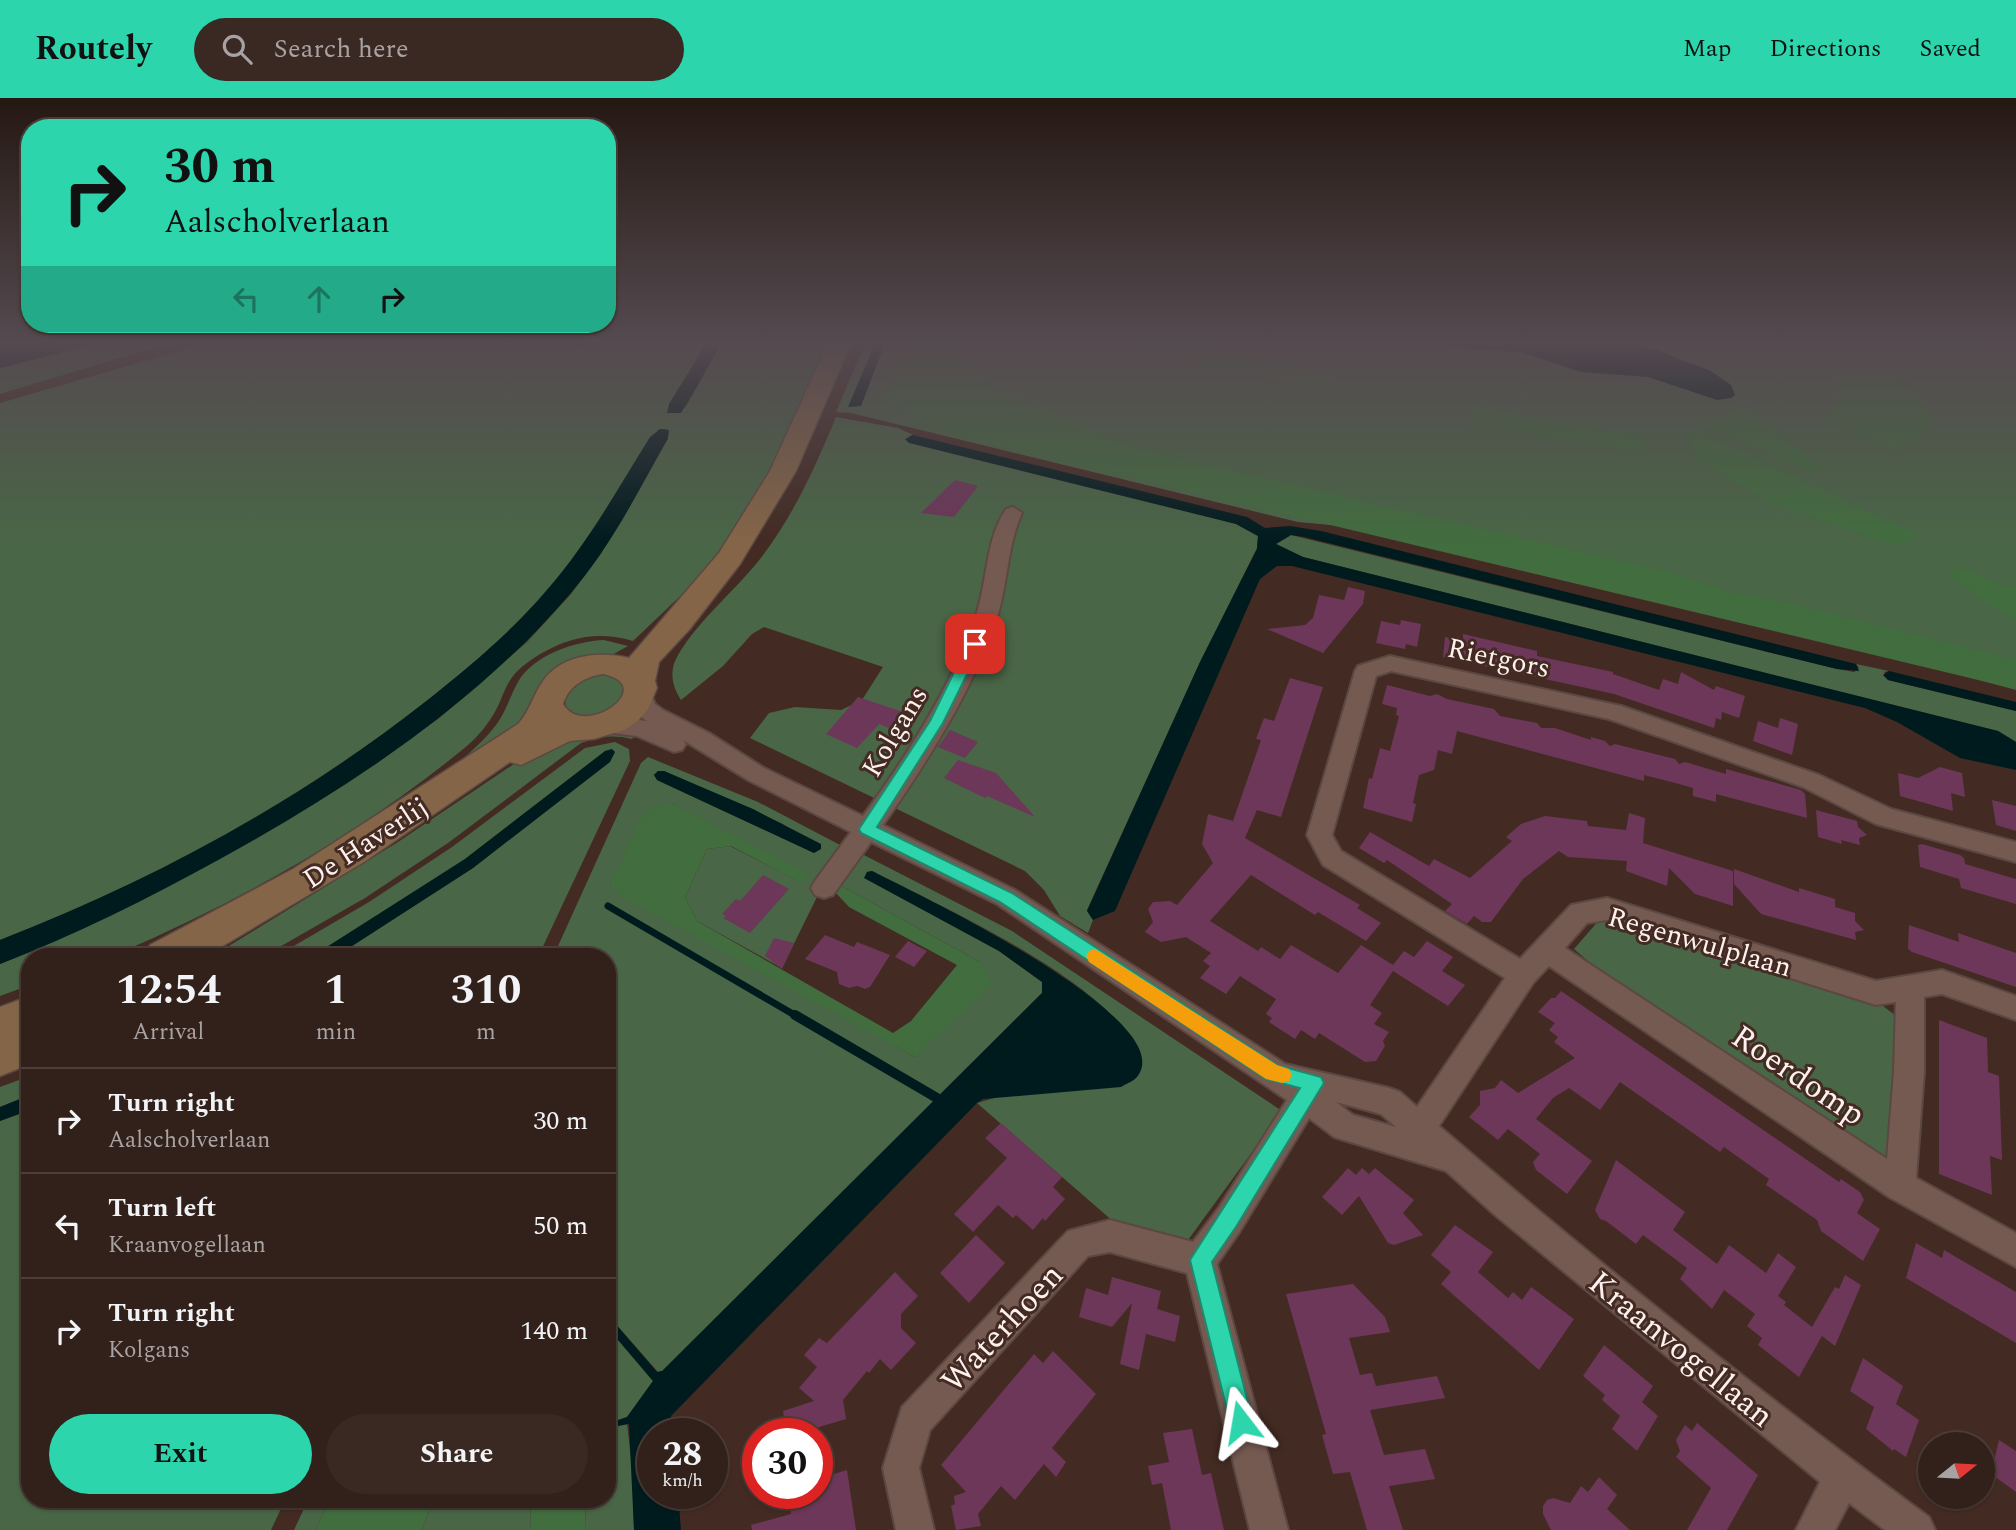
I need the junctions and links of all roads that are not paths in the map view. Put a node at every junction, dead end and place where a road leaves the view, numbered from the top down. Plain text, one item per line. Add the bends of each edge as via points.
1 (811, 408) edge
2 (1013, 513) dead end
3 (744, 533) junction
4 (603, 663) junction
5 (641, 687) junction
6 (547, 704) junction
7 (592, 726) junction
8 (756, 774) junction
9 (867, 829) junction
10 (2016, 852) edge
11 (824, 888) dead end
12 (182, 948) edge
13 (214, 948) edge
14 (1547, 950) junction
15 (1523, 975) junction
16 (1910, 987) junction
17 (2016, 1008) edge
18 (21, 1017) edge
19 (0, 1025) edge
20 (21, 1048) edge
21 (0, 1056) edge
22 (1310, 1090) junction
23 (1415, 1137) junction
24 (1900, 1186) junction
25 (2016, 1251) edge
26 (1200, 1260) junction
27 (1843, 1477) junction
28 (915, 1530) edge
29 (1269, 1530) edge
30 (1815, 1530) edge
31 (1916, 1530) edge

1 - 3 street via 783,471
2 - 9 street, Kolgans via 1002,535 990,607 968,663 936,723
3 - 4 street via 628,654
3 - 5 street via 730,558 644,659
4 - 5 street via 630,669
4 - 6 street via 565,677 555,685
5 - 7 street via 626,715
5 - 8 street, Kraanvogellaan via 645,708 655,716
6 - 7 street via 565,725
6 - 12 street, De Haverlij via 542,719 530,732 338,862
7 - 8 street, Kraanvogellaan via 640,728
7 - 13 street, De Haverlij via 542,740
8 - 9 street, Kraanvogellaan
9 - 11 street, Kolgans
9 - 22 street, Kraanvogellaan via 1006,897 1273,1072
10 - 15 street, Rietgors via 1885,817 1811,781 1613,712 1390,663 1366,671 1319,835 1332,858
14 - 15 street, Regenwulplaan
14 - 16 street, Regenwulplaan via 1580,913 1607,909 1875,993
14 - 24 street, Roerdomp
15 - 23 street, Regenwulplaan
16 - 17 street, Regenwulplaan via 1942,982
16 - 24 street
18 - 19 street
20 - 21 street
22 - 23 street, Kraanvogellaan via 1345,1127
22 - 26 street
23 - 27 street, Kraanvogellaan via 1454,1159
24 - 25 street, Roerdomp
26 - 28 street, Waterhoen via 1110,1236 1080,1242 915,1420 901,1468
26 - 29 street
27 - 30 street
27 - 31 street, Kraanvogellaan

